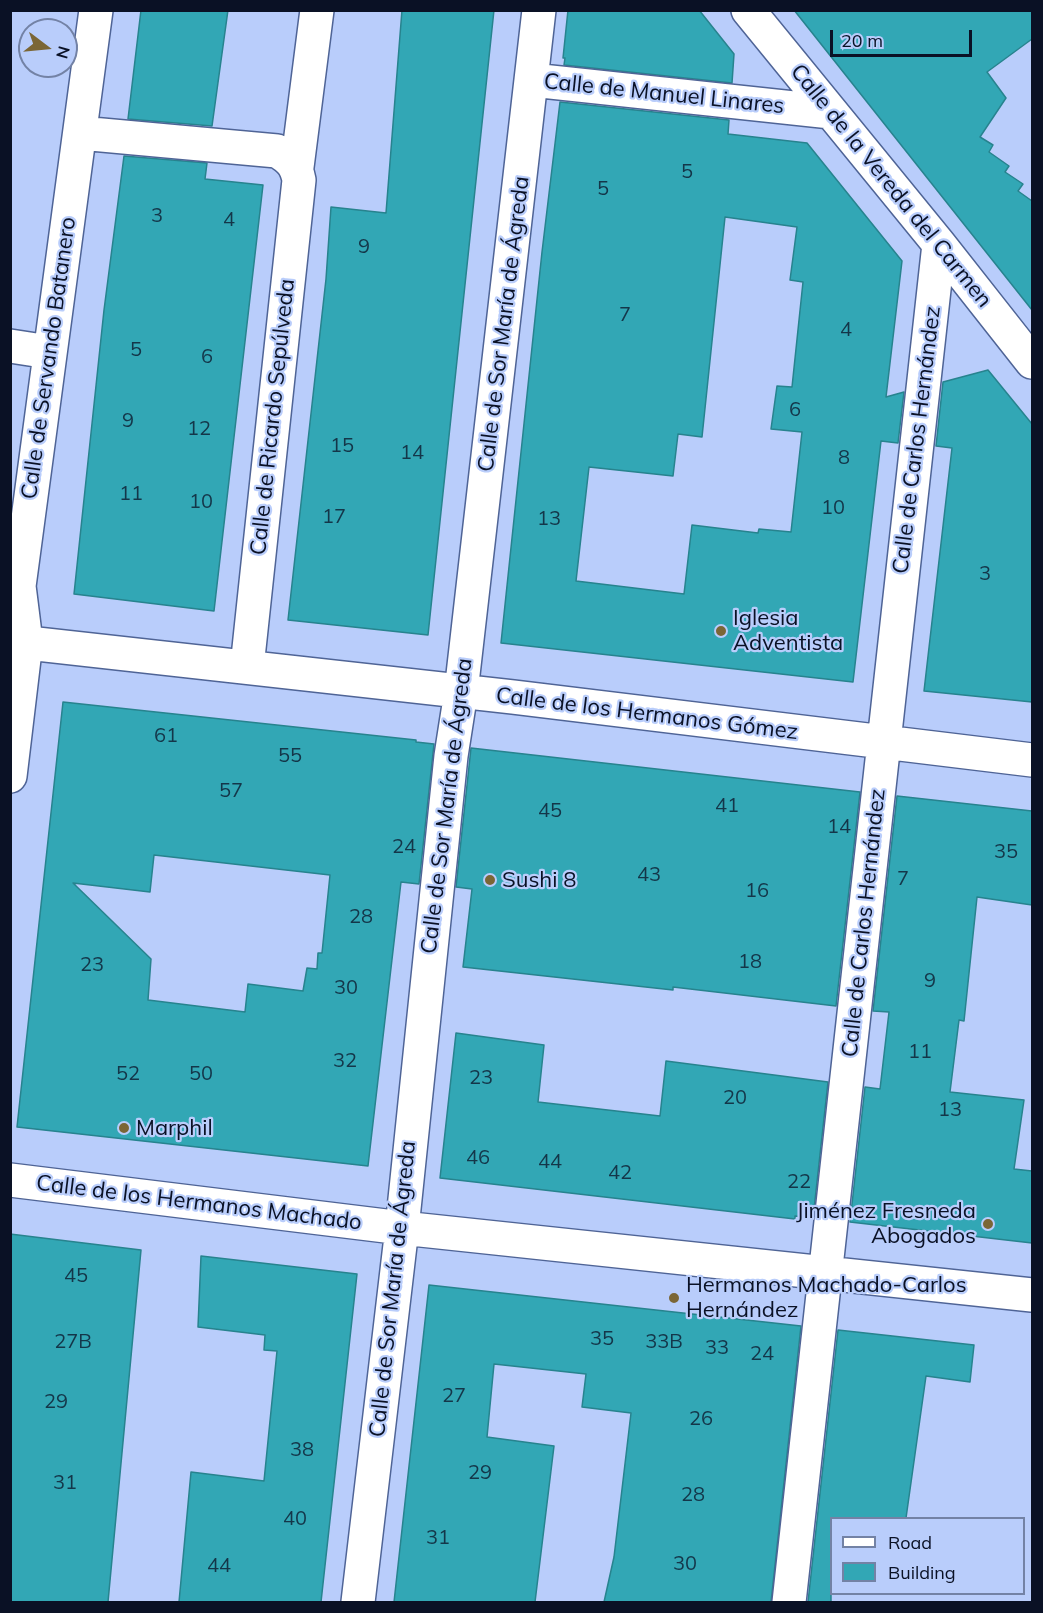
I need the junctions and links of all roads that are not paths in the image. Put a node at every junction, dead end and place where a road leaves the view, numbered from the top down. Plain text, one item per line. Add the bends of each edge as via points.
1 (96, 10) edge
2 (318, 10) edge
3 (539, 10) edge
4 (748, 10) edge
5 (532, 80) junction
6 (831, 112) junction
7 (80, 133) junction
8 (297, 166) junction
9 (939, 244) junction
10 (10, 346) edge
11 (49, 352) junction
12 (1032, 362) edge
13 (18, 642) edge
14 (247, 668) junction
15 (461, 692) junction
16 (884, 744) junction
17 (1032, 760) edge
18 (10, 776) edge
19 (10, 1180) edge
20 (402, 1228) junction
21 (825, 1271) junction
22 (1032, 1294) edge
23 (358, 1602) edge
24 (789, 1602) edge

1 - 7 street, Calle de Servando Batanero
2 - 8 street, Calle de Ricardo Sepúlveda
3 - 5 street, Calle de Sor María de Ágreda
4 - 6 street, Calle de la Vereda del Carmen
5 - 6 street, Calle de Manuel Linares
5 - 15 street, Calle de Sor María de Ágreda
6 - 9 street, Calle de la Vereda del Carmen
7 - 8 street via 277,152
7 - 11 street, Calle de Servando Batanero
8 - 14 street, Calle de Ricardo Sepúlveda
9 - 12 street, Calle de la Vereda del Carmen
9 - 16 street, Calle de Carlos Hernández
10 - 11 street
11 - 13 street, Calle de Servando Batanero via 19,586
13 - 14 street, Calle de los Hermanos Gómez
13 - 18 street, Calle de Servando Batanero
14 - 15 street, Calle de los Hermanos Gómez
15 - 16 street, Calle de los Hermanos Gómez
15 - 20 street, Calle de Sor María de Ágreda
16 - 17 street, Calle de los Hermanos Gómez
16 - 21 street, Calle de Carlos Hernández
19 - 20 street, Calle de los Hermanos Machado
20 - 21 street, Calle de los Hermanos Machado
20 - 23 street, Calle de Sor María de Ágreda
21 - 22 street, Calle de los Hermanos Machado
21 - 24 street, Calle de Carlos Hernández

